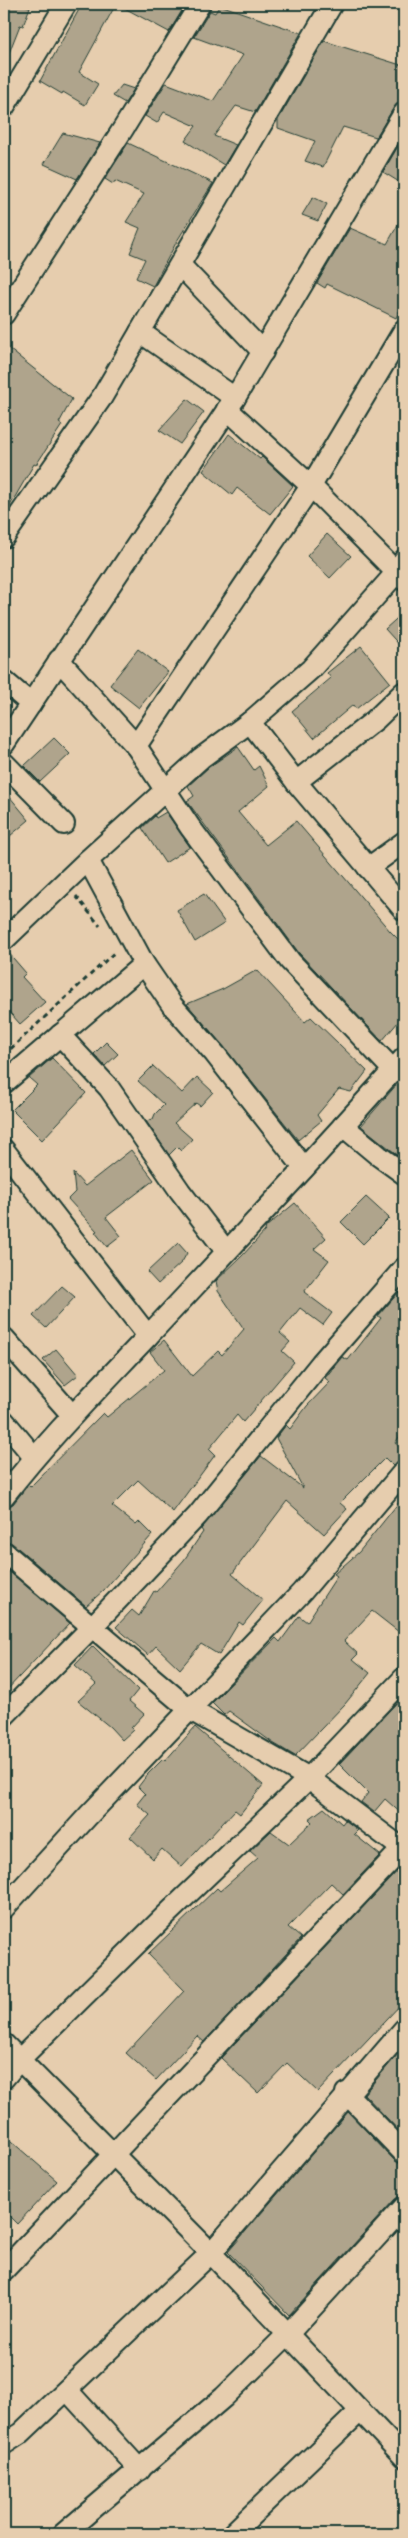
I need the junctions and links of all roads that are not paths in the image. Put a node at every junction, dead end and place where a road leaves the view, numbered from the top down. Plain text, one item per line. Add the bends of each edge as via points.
1 (66, 4) edge
2 (200, 4) edge
3 (332, 4) edge
4 (4, 107) edge
5 (404, 113) edge
6 (180, 265) junction
7 (6, 305) edge
8 (404, 330) edge
9 (140, 332) junction
10 (264, 352) junction
11 (231, 404) junction
12 (311, 486) junction
13 (4, 537) edge
14 (402, 571) edge
15 (59, 660) junction
16 (4, 681) edge
17 (404, 692) edge
18 (31, 704) junction
19 (250, 722) junction
20 (4, 744) edge
21 (136, 746) junction
22 (4, 762) edge
23 (296, 782) junction
24 (166, 791) junction
25 (64, 824) dead end
26 (404, 842) edge
27 (88, 860) junction
28 (368, 868) junction
29 (404, 910) edge
30 (4, 940) edge
31 (144, 964) junction
32 (60, 1035) junction
33 (399, 1064) edge
34 (4, 1083) edge
35 (343, 1126) junction
36 (4, 1150) edge
37 (304, 1168) junction
38 (404, 1174) edge
39 (226, 1251) junction
40 (404, 1268) edge
41 (148, 1336) junction
42 (4, 1338) edge
43 (72, 1415) junction
44 (4, 1421) edge
45 (34, 1457) junction
46 (404, 1471) edge
47 (4, 1496) edge
48 (4, 1552) edge
49 (92, 1627) junction
50 (404, 1678) edge
51 (189, 1709) junction
52 (4, 1716) edge
53 (309, 1778) junction
54 (404, 1848) edge
55 (4, 1908) edge
56 (404, 2029) edge
57 (4, 2044) edge
58 (20, 2059) junction
59 (4, 2078) edge
60 (346, 2094) junction
61 (404, 2153) edge
62 (113, 2156) junction
63 (404, 2207) edge
64 (211, 2253) junction
65 (4, 2270) edge
66 (288, 2334) junction
67 (67, 2390) junction
68 (360, 2411) junction
69 (4, 2444) edge
70 (402, 2450) edge
71 (140, 2470) junction
72 (62, 2534) edge
73 (232, 2534) edge

1 - 4 street
2 - 7 street
3 - 6 street
5 - 10 street
6 - 9 street
6 - 10 street
8 - 12 street
9 - 11 street
9 - 13 street via 102,397
10 - 11 street
11 - 12 street
11 - 15 street
12 - 14 street
12 - 21 street
14 - 19 street via 311,669
15 - 18 street
15 - 21 street
16 - 18 street
17 - 23 street via 375,720
18 - 20 street
19 - 23 street
19 - 24 street via 202,758
21 - 24 street
22 - 25 street
23 - 28 street
24 - 27 street
24 - 33 street via 290,961
26 - 28 street
27 - 30 street
27 - 31 street
28 - 29 street
31 - 32 street
31 - 37 street via 172,1005 215,1054
32 - 34 street
32 - 39 street via 108,1088
33 - 35 street
35 - 37 street
35 - 38 street
36 - 41 street
37 - 39 street
39 - 41 street
40 - 49 street via 321,1363 198,1515
41 - 43 street
42 - 43 street
43 - 45 street
44 - 45 street
45 - 47 street
46 - 51 street via 302,1592
48 - 49 street
49 - 51 street
49 - 52 street
50 - 53 street
51 - 53 street
51 - 55 street
53 - 54 street
53 - 58 street
54 - 62 street
56 - 60 street
57 - 58 street
58 - 59 street
58 - 62 street
60 - 61 street
60 - 64 street
62 - 64 street
62 - 65 street
63 - 66 street
64 - 66 street
64 - 67 street
66 - 68 street
66 - 71 street via 224,2397
67 - 69 street via 21,2433
67 - 71 street
68 - 70 street
68 - 73 street
71 - 72 street

